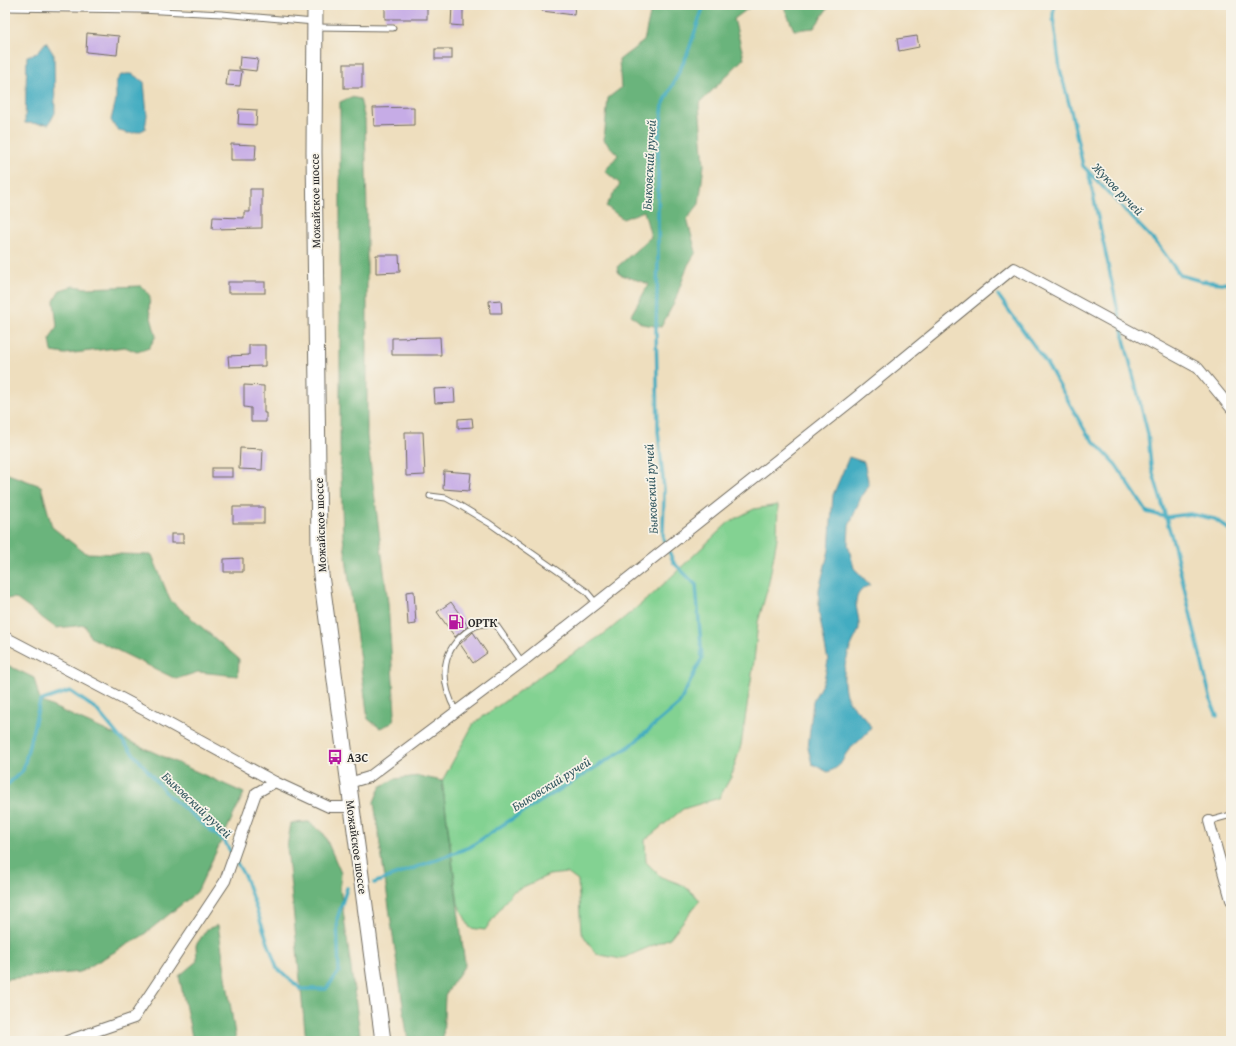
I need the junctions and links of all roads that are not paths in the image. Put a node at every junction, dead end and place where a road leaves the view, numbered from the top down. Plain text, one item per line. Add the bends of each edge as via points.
1 (315, 5) edge
2 (5, 8) edge
3 (315, 25) junction
4 (393, 28) dead end
5 (1231, 408) edge
6 (430, 496) dead end
7 (596, 603) junction
8 (5, 637) edge
9 (522, 662) junction
10 (456, 711) junction
11 (275, 782) junction
12 (349, 783) junction
13 (352, 807) junction
14 (1231, 816) edge
15 (1209, 821) joint
16 (1231, 900) edge
17 (67, 1041) edge
18 (383, 1041) edge

1 - 3 main road, Можайское шоссе
2 - 3 lane via 222,14
3 - 4 lane
3 - 12 main road, Можайское шоссе via 319,542 321,575
5 - 7 street via 1198,368 1014,268
6 - 7 lane via 446,498 489,523 586,591
7 - 9 street
8 - 11 street
9 - 10 street
9 - 10 lane via 496,625 487,623 470,629 452,646 445,665 446,689
10 - 12 street via 369,777
11 - 13 street via 329,807
11 - 17 street via 256,793 225,881 134,1018
12 - 13 main road, Можайское шоссе
13 - 18 main road, Можайское шоссе
14 - 15 lane
15 - 16 street

